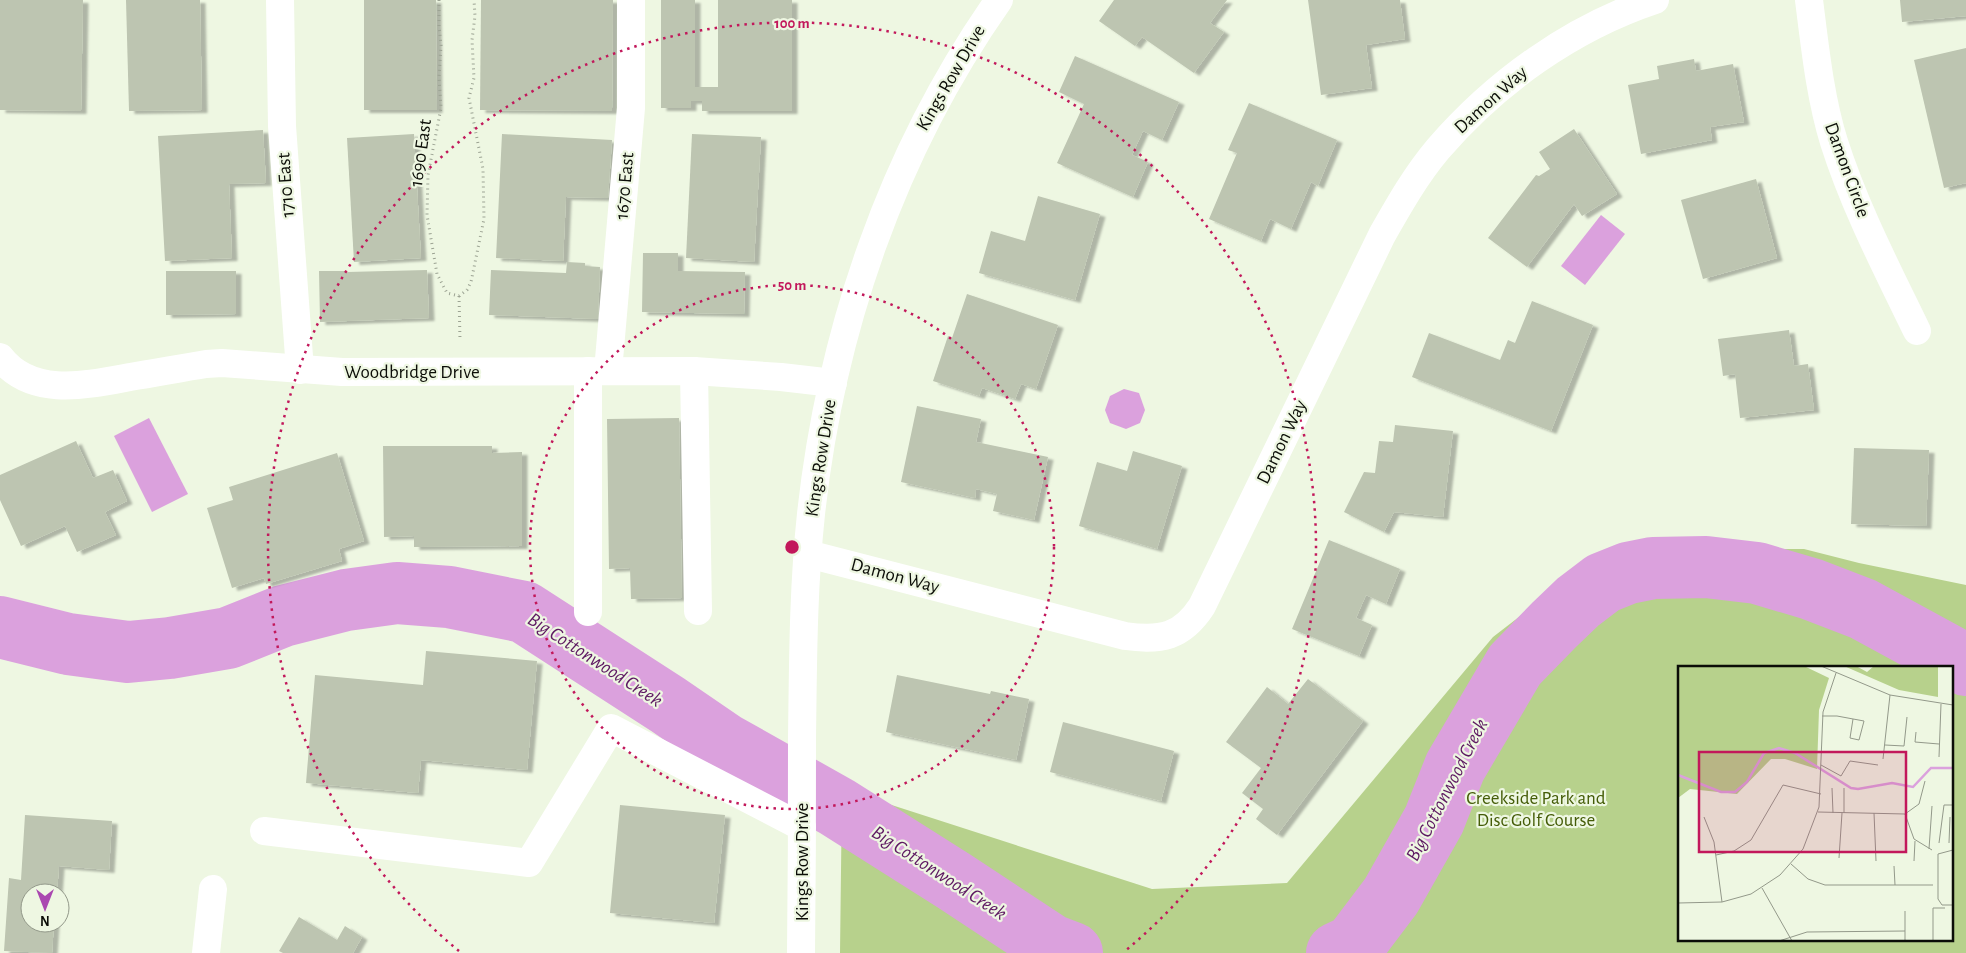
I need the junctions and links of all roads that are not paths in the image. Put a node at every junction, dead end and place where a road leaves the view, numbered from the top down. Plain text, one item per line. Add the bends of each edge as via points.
1 (280, 0) edge
2 (631, 0) edge
3 (998, 0) edge
4 (1655, 0) edge
5 (1809, 0) edge
6 (1917, 330) dead end
7 (2, 363) edge
8 (300, 370) junction
9 (598, 371) junction
10 (694, 371) junction
11 (833, 383) junction
12 (808, 554) junction
13 (698, 611) dead end
14 (588, 612) dead end
15 (802, 827) junction
16 (264, 831) dead end
17 (214, 889) dead end
18 (206, 953) edge
19 (801, 953) edge

1 - 8 street, 1710 East via 282,126
2 - 9 street, 1670 East via 632,108
3 - 11 street, Kings Row Drive via 945,84 885,209 847,325
4 - 12 street, Damon Way via 1594,25 1551,50 1510,79 1437,150 1407,191 1382,235 1202,606 1170,636 1125,636
5 - 6 street, Damon Circle via 1820,79 1834,141 1870,234
7 - 8 street, Woodbridge Drive via 32,380 60,386 88,385 214,363
8 - 9 street, Woodbridge Drive
9 - 10 street, Woodbridge Drive
9 - 14 street, 1670 East
10 - 11 street, Woodbridge Drive via 781,376
10 - 13 street
11 - 12 street, Kings Row Drive via 817,469
12 - 15 street, Kings Row Drive
15 - 16 street via 611,728 529,863
15 - 19 street, Kings Row Drive
17 - 18 street

